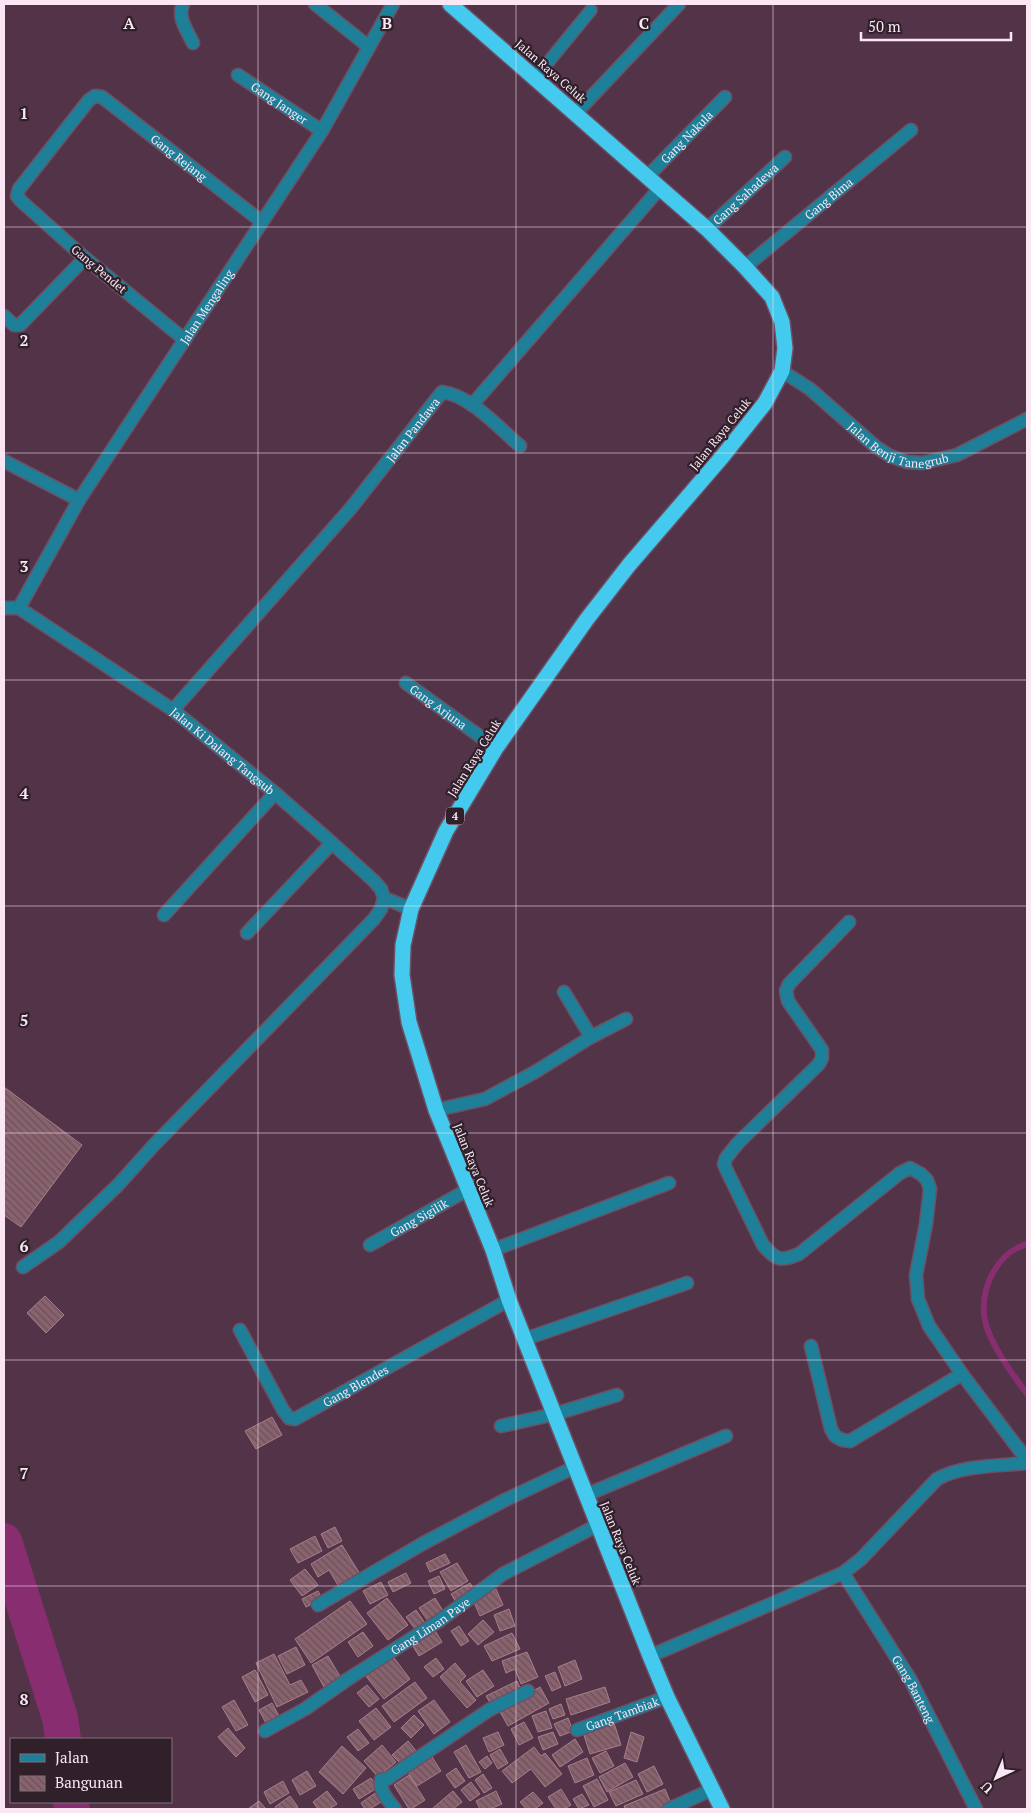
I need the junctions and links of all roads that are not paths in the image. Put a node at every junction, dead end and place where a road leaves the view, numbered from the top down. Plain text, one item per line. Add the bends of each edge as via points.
1 (183, 4) edge
2 (315, 4) edge
3 (393, 4) edge
4 (450, 4) edge
5 (679, 4) edge
6 (591, 10) dead end
7 (193, 43) dead end
8 (369, 46) junction
9 (238, 75) dead end
10 (536, 77) junction
11 (95, 96) joint
12 (725, 97) dead end
13 (576, 113) junction
14 (911, 130) dead end
15 (322, 131) junction
16 (785, 157) dead end
17 (648, 176) junction
18 (660, 188) junction
19 (262, 222) junction
20 (707, 230) junction
21 (85, 258) junction
22 (745, 267) junction
23 (4, 316) edge
24 (185, 340) junction
25 (782, 371) junction
26 (472, 405) junction
27 (1027, 419) edge
28 (520, 446) dead end
29 (4, 461) edge
30 (79, 500) junction
31 (4, 608) edge
32 (20, 608) junction
33 (406, 683) dead end
34 (173, 710) junction
35 (496, 748) junction
36 (275, 793) junction
37 (332, 843) junction
38 (384, 898) junction
39 (410, 910) junction
40 (164, 915) dead end
41 (849, 922) dead end
42 (247, 933) dead end
43 (564, 992) dead end
44 (626, 1019) dead end
45 (591, 1037) junction
46 (436, 1110) junction
47 (669, 1183) dead end
48 (467, 1190) junction
49 (370, 1245) dead end
50 (493, 1250) junction
51 (23, 1267) dead end
52 (687, 1284) dead end
53 (510, 1300) junction
54 (240, 1330) dead end
55 (525, 1339) junction
56 (811, 1346) dead end
57 (962, 1374) junction
58 (617, 1395) dead end
59 (555, 1414) junction
60 (502, 1426) dead end
61 (726, 1436) dead end
62 (1027, 1461) edge
63 (575, 1467) junction
64 (586, 1495) junction
65 (598, 1525) junction
66 (843, 1573) junction
67 (318, 1605) dead end
68 (650, 1656) junction
69 (528, 1691) dead end
70 (667, 1697) junction
71 (577, 1730) dead end
72 (266, 1732) dead end
73 (713, 1789) junction
74 (395, 1809) edge
75 (669, 1809) edge
76 (722, 1809) edge
77 (976, 1809) edge

1 - 7 street via 181,18
2 - 8 street
3 - 8 street, Jalan Mengaling
4 - 10 highway, Jalan Raya Celuk / 4
5 - 13 street
6 - 10 lane
8 - 15 street, Jalan Mengaling
9 - 15 street, Gang Janger
10 - 13 highway, Jalan Raya Celuk / 4
11 - 19 street, Gang Rejang via 102,97
11 - 21 street, Gang Pendet via 19,189 17,196
12 - 17 street, Gang Nakula
13 - 17 highway, Jalan Raya Celuk / 4
14 - 22 street, Gang Bima
15 - 19 street, Jalan Mengaling
16 - 20 street, Gang Sahadewa
17 - 18 highway, Jalan Raya Celuk / 4
18 - 20 highway, Jalan Raya Celuk / 4
18 - 26 street
19 - 24 street, Jalan Mengaling
20 - 22 highway, Jalan Raya Celuk / 4
21 - 23 street via 20,325 14,325
21 - 24 street, Gang Pendet
22 - 25 highway, Jalan Raya Celuk / 4 via 772,297 782,322 785,348
24 - 30 street, Jalan Mengaling
25 - 27 street, Jalan Benji Tanegrub via 810,389 876,447 907,462 957,456
25 - 35 highway, Jalan Raya Celuk / 4 via 765,403 629,565
26 - 28 street
26 - 34 street, Jalan Pandawa via 453,394 439,394 351,508
29 - 30 street
30 - 32 street, Jalan Mengaling
31 - 32 street
32 - 34 street, Jalan Ki Dalang Tangsub
33 - 35 street, Gang Arjuna
34 - 36 street, Jalan Ki Dalang Tangsub
35 - 39 highway, Jalan Raya Celuk / 4 via 446,831
36 - 37 street, Jalan Ki Dalang Tangsub
36 - 40 street
37 - 38 street, Jalan Ki Dalang Tangsub via 374,881
37 - 42 street
38 - 39 street
38 - 51 street via 374,919 119,1184 59,1242
39 - 46 highway, Jalan Raya Celuk / 4 via 403,945 402,975 409,1022
41 - 57 street via 789,984 786,991 788,1001 822,1050 819,1064 738,1143 724,1164 763,1245 778,1259 786,1260 799,1254 900,1173 910,1168 921,1174 930,1189 916,1275 918,1299 928,1326
43 - 45 street
44 - 45 street
45 - 46 street via 485,1099
46 - 48 highway, Jalan Raya Celuk / 4
47 - 50 street
48 - 49 street, Gang Sigilik
48 - 50 highway, Jalan Raya Celuk / 4
50 - 53 highway, Jalan Raya Celuk / 4
52 - 55 street
53 - 54 street, Gang Blendes via 295,1419 289,1418 283,1410
53 - 55 highway, Jalan Raya Celuk / 4
55 - 59 highway, Jalan Raya Celuk / 4
56 - 57 street via 831,1429 842,1440 850,1441 867,1432
57 - 62 street
58 - 59 street
59 - 60 street
59 - 63 highway, Jalan Raya Celuk / 4
61 - 64 street
62 - 66 street via 955,1471 938,1479 861,1559
63 - 64 highway, Jalan Raya Celuk / 4
63 - 67 street via 422,1544
64 - 65 highway, Jalan Raya Celuk / 4
65 - 68 highway, Jalan Raya Celuk / 4
65 - 72 street, Gang Liman Paye via 502,1574 439,1621
66 - 68 street
66 - 77 street, Gang Banteng via 910,1678
68 - 70 highway, Jalan Raya Celuk / 4
69 - 74 street via 489,1710 381,1780 382,1791
70 - 71 street, Gang Tambiak
70 - 73 highway, Jalan Raya Celuk / 4
73 - 75 street
73 - 76 highway, Jalan Raya Celuk / 4

